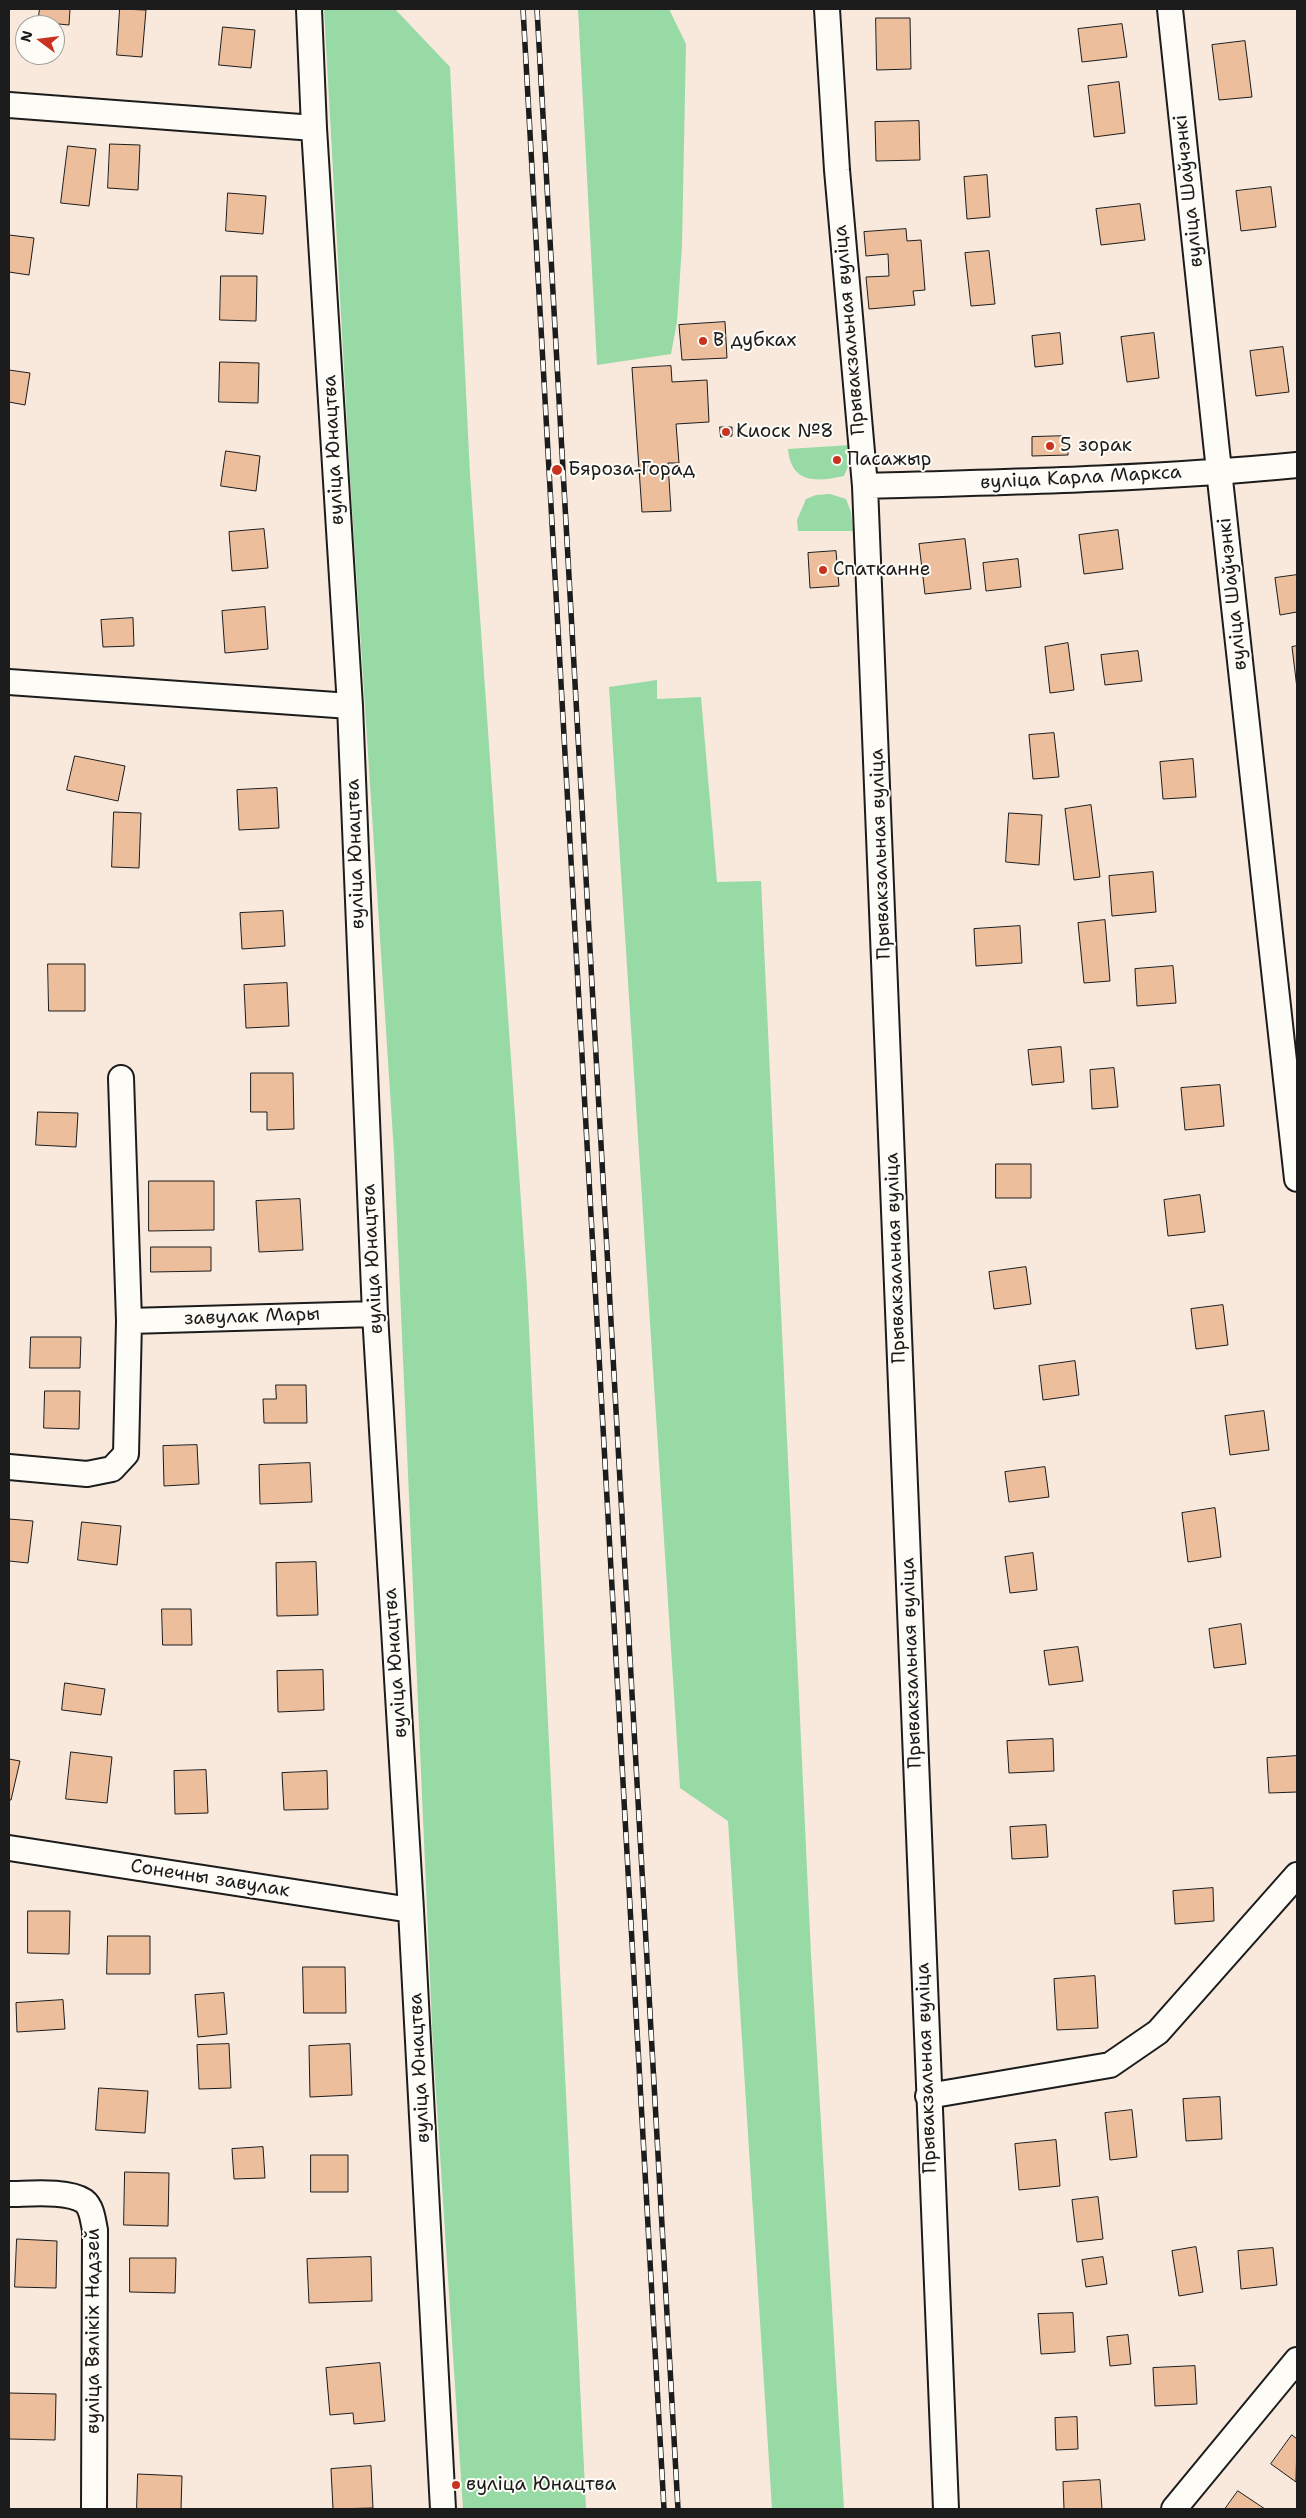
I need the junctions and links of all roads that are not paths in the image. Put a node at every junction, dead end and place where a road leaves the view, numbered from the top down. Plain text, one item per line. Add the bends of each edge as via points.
1 (309, 9) edge
2 (827, 9) edge
3 (1170, 9) edge
4 (9, 105) edge
5 (314, 128) junction
6 (1297, 465) edge
7 (1220, 471) junction
8 (865, 486) junction
9 (9, 682) edge
10 (350, 706) junction
11 (121, 1078) dead end
12 (1297, 1179) edge
13 (375, 1314) junction
14 (129, 1321) junction
15 (9, 1467) edge
16 (9, 1848) edge
17 (1297, 1876) edge
18 (411, 1910) junction
19 (928, 2096) junction
20 (9, 2194) edge
21 (1297, 2360) edge
22 (94, 2509) edge
23 (443, 2509) edge
24 (946, 2509) edge
25 (1174, 2509) edge

1 - 5 street, вуліца Юнацтва
2 - 8 street, Прывакзальная вуліца via 837,170
3 - 7 street, вуліца Шаўчэнкі
4 - 5 street
5 - 10 street, вуліца Юнацтва
6 - 7 street, вуліца Карла Маркса
7 - 8 street, вуліца Карла Маркса
7 - 12 street, вуліца Шаўчэнкі
8 - 19 street, Прывакзальная вуліца
9 - 10 street
10 - 13 street, вуліца Юнацтва
11 - 14 street
13 - 14 street, завулак Мары
13 - 18 street, вуліца Юнацтва
14 - 15 street via 126,1454 112,1469 87,1474
16 - 18 street, Сонечны завулак
17 - 19 street via 1158,2032 1110,2065
18 - 23 street, вуліца Юнацтва
19 - 24 street, Прывакзальная вуліца
20 - 22 street, вуліца Вялікіх Надзей via 70,2196 85,2202 93,2215
21 - 25 street

